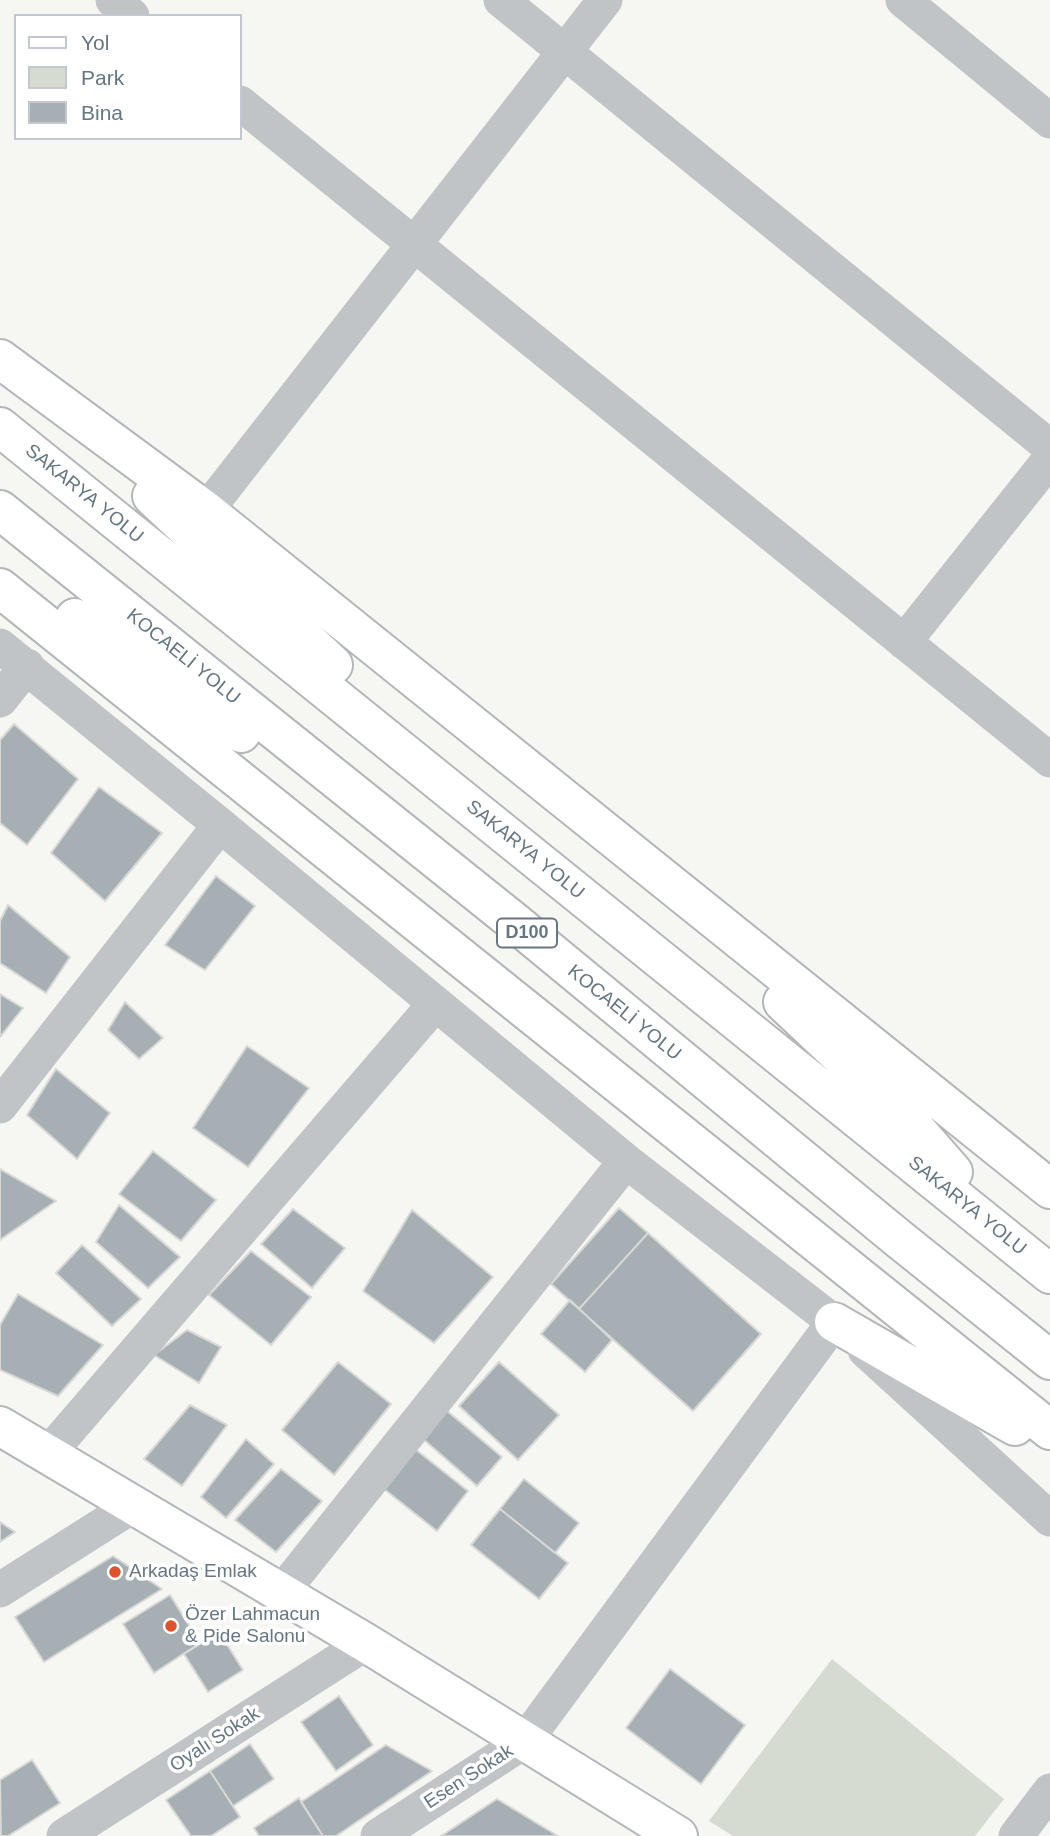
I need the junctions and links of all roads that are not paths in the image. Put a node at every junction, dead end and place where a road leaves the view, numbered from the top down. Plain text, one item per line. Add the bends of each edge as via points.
1 (113, 0) edge
2 (501, 0) edge
3 (605, 0) edge
4 (923, 6) edge
5 (130, 14) edge
6 (563, 51) junction
7 (242, 105) edge
8 (1050, 121) edge
9 (413, 243) junction
10 (0, 359) edge
11 (32, 385) junction
12 (0, 427) edge
13 (1050, 447) edge
14 (1050, 459) edge
15 (0, 510) edge
16 (206, 511) junction
17 (0, 569) edge
18 (0, 588) edge
19 (904, 642) junction
20 (13, 656) edge
21 (0, 700) edge
22 (1050, 760) edge
23 (579, 808) junction
24 (220, 824) junction
25 (567, 884) junction
26 (513, 921) junction
27 (435, 1004) junction
28 (0, 1106) edge
29 (626, 1161) junction
30 (1050, 1189) edge
31 (1016, 1245) junction
32 (1050, 1274) edge
33 (834, 1322) junction
34 (1050, 1360) edge
35 (0, 1426) edge
36 (1050, 1430) edge
37 (1050, 1446) edge
38 (48, 1454) junction
39 (134, 1505) junction
40 (1050, 1520) edge
41 (0, 1590) edge
42 (281, 1593) junction
43 (366, 1643) junction
44 (525, 1741) junction
45 (1050, 1791) edge
46 (64, 1836) edge
47 (378, 1836) edge
48 (678, 1836) edge
49 (1016, 1836) edge

1 - 5 street
2 - 6 street
3 - 6 street
4 - 8 street
6 - 9 street
6 - 13 street
7 - 9 street
9 - 16 street
9 - 19 street
10 - 11 main road
11 - 16 main road
11 - 25 main road
12 - 25 main road, SAKARYA YOLU
14 - 19 street
15 - 26 main road, KOCAELİ YOLU / D100
16 - 23 main road
17 - 26 main road
18 - 36 main road
19 - 22 street
20 - 21 street
20 - 24 street
23 - 30 main road
23 - 31 main road via 905,1117
24 - 27 street
24 - 28 street
25 - 31 main road, SAKARYA YOLU
26 - 34 main road, KOCAELİ YOLU / D100
27 - 29 street
27 - 38 street
29 - 33 street
29 - 42 street
31 - 32 main road, SAKARYA YOLU
33 - 37 main road
33 - 40 street
33 - 44 street
35 - 38 main road
38 - 39 main road
39 - 41 street
39 - 42 main road
42 - 43 main road
43 - 44 main road
43 - 46 street, Oyalı Sokak
44 - 47 street, Esen Sokak
44 - 48 main road
45 - 49 street

